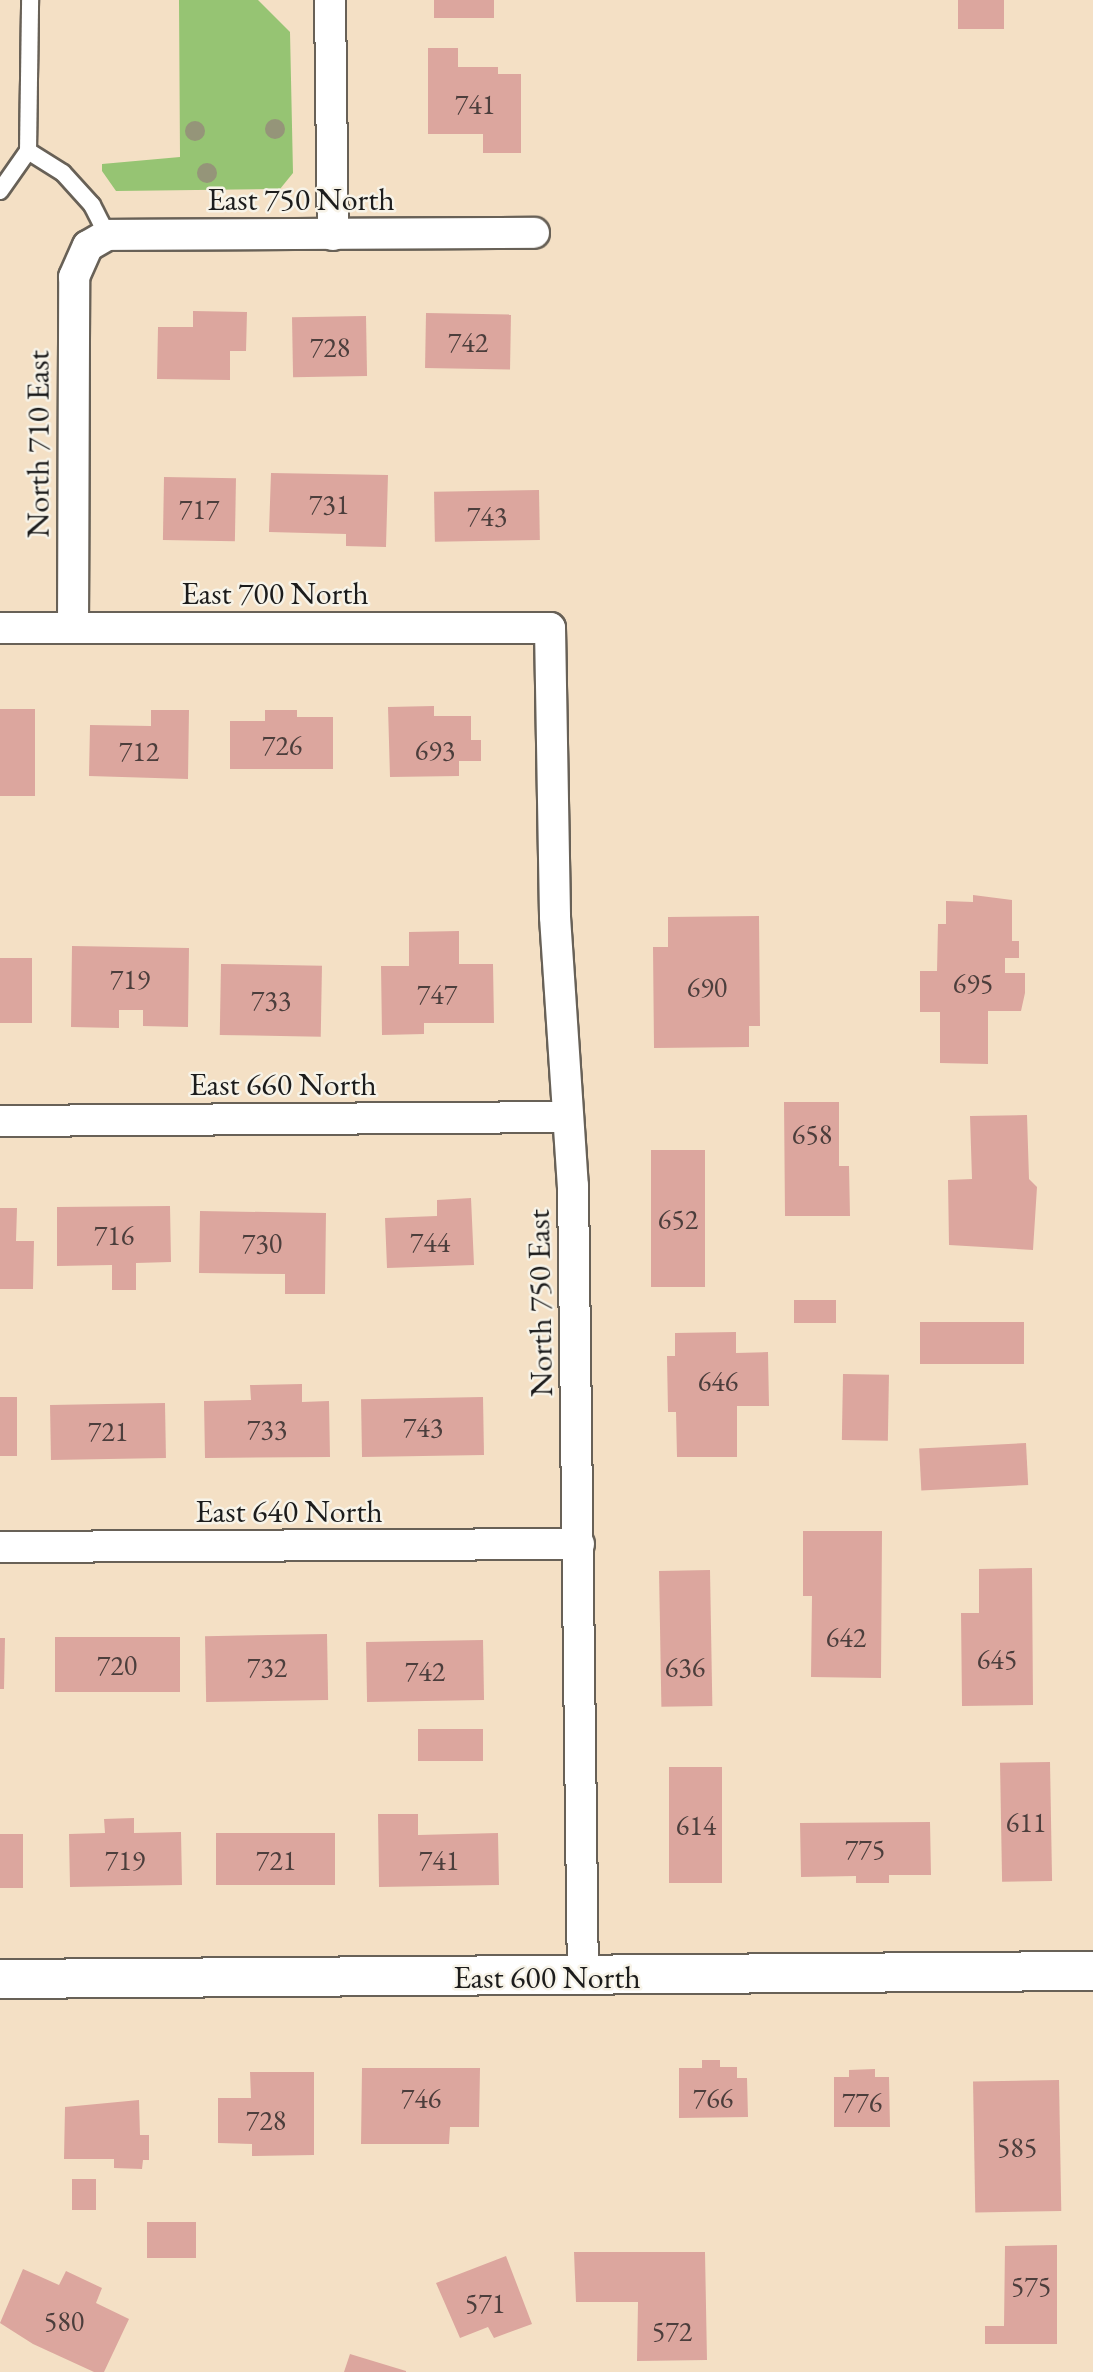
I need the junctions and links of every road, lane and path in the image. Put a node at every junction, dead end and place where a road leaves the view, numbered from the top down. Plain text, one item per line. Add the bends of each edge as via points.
1 (30, 0) edge
2 (330, 0) edge
3 (29, 151) junction
4 (0, 191) edge
5 (534, 233) dead end
6 (107, 235) junction
7 (333, 235) junction
8 (0, 628) edge
9 (73, 628) junction
10 (550, 628) joint
11 (568, 1117) junction
12 (0, 1121) edge
13 (579, 1544) junction
14 (0, 1548) edge
15 (1093, 1971) edge
16 (583, 1977) junction
17 (0, 1979) edge

1 - 3 lane
2 - 7 street
3 - 4 lane
3 - 6 lane via 63,173 92,205
5 - 7 street, East 750 North
6 - 7 street, East 750 North
6 - 9 street, North 710 East via 89,246 74,277
8 - 9 street, East 700 North
9 - 10 street, East 700 North
10 - 11 street, North 750 East via 555,917
11 - 12 street, East 660 North
11 - 13 street, North 750 East
13 - 14 street, East 640 North
13 - 16 street, North 750 East
15 - 16 street, East 600 North
16 - 17 street, East 600 North

